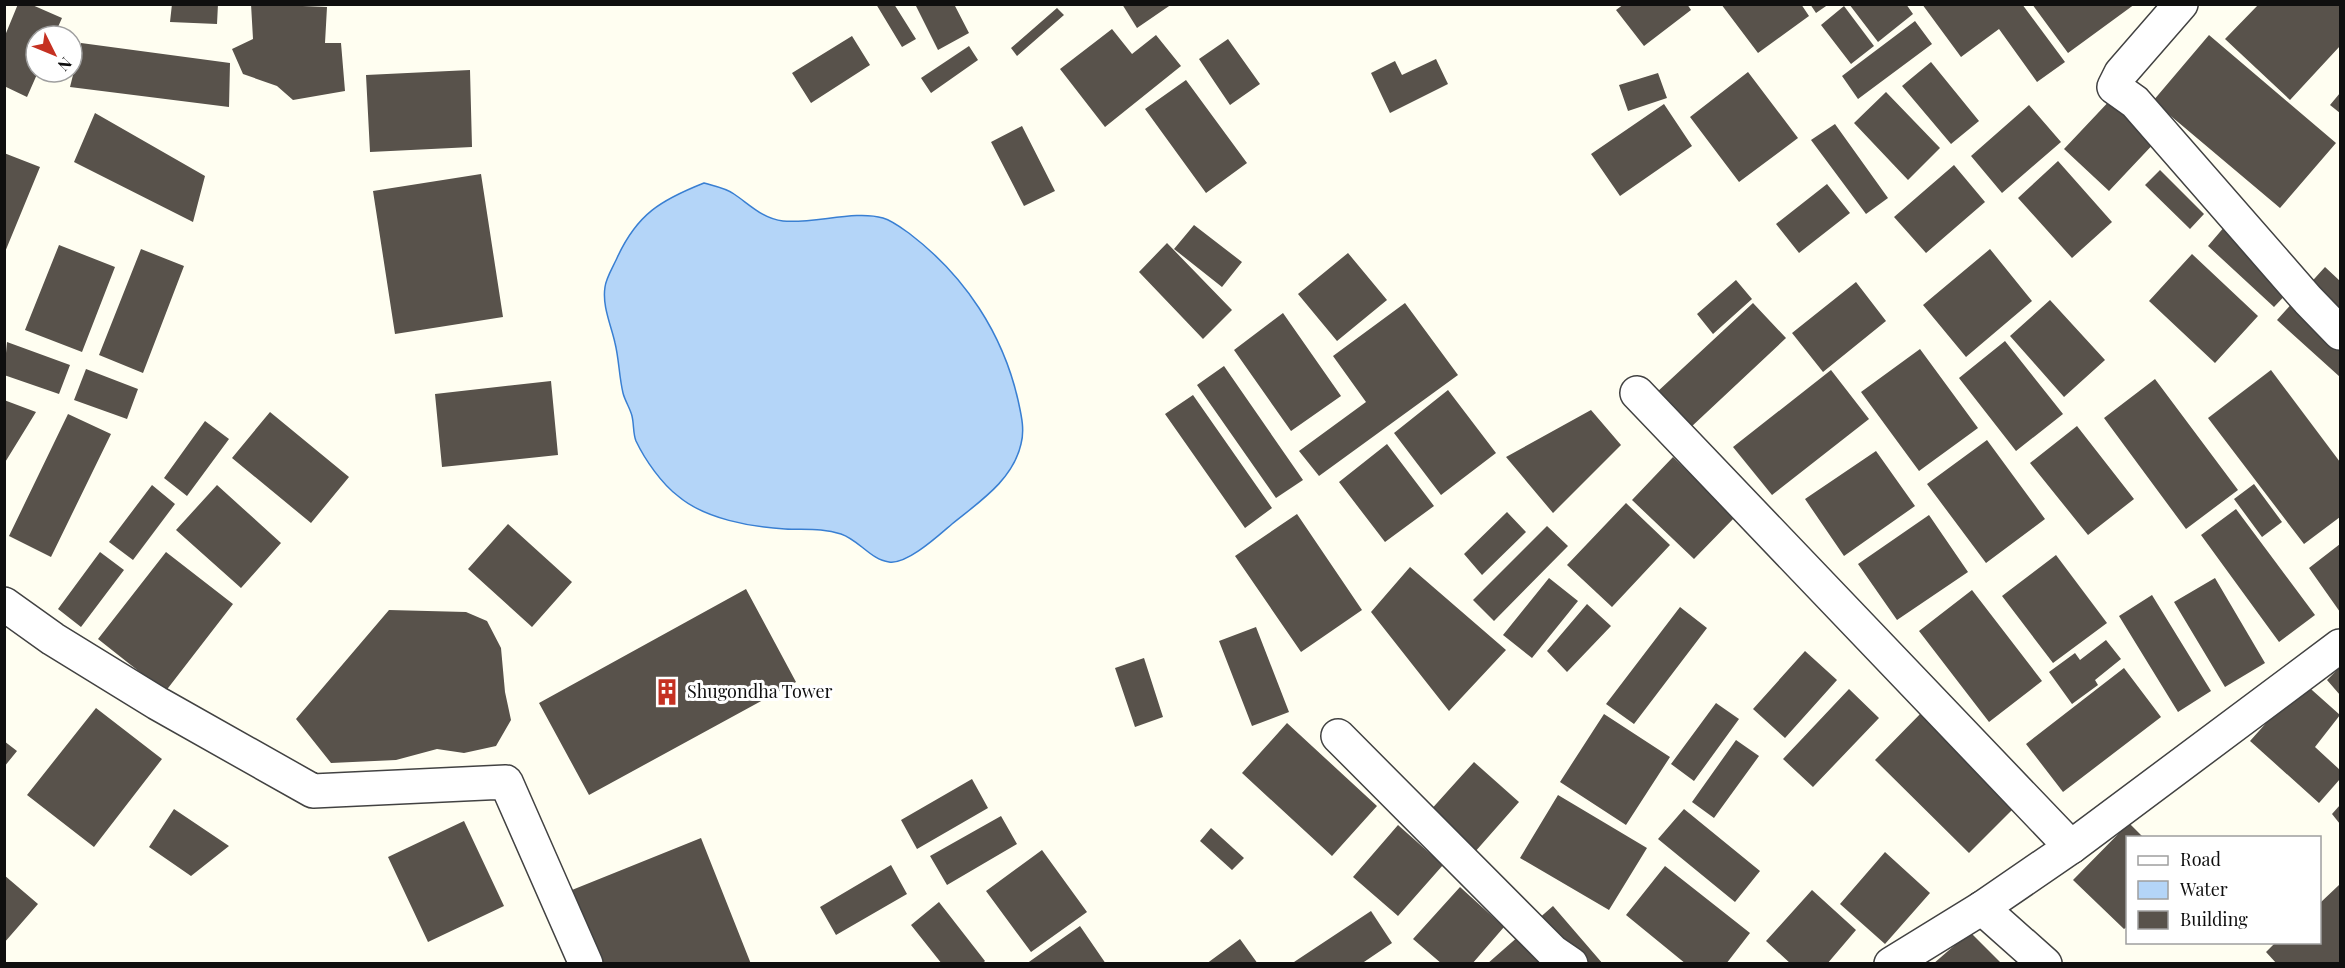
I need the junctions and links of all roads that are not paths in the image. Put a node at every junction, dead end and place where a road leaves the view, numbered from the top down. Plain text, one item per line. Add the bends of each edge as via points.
1 (2181, 4) edge
2 (2340, 333) edge
3 (1637, 393) dead end
4 (4, 604) edge
5 (2340, 646) edge
6 (1338, 736) dead end
7 (2071, 847) junction
8 (1982, 908) junction
9 (586, 963) edge
10 (1571, 963) edge
11 (1891, 963) edge
12 (2045, 963) edge

1 - 2 street via 2121,73 2114,87 2135,102
3 - 7 street
4 - 9 street via 157,704 313,791 506,782
5 - 7 street
6 - 10 street via 1552,951
7 - 8 street
8 - 11 street
8 - 12 street

